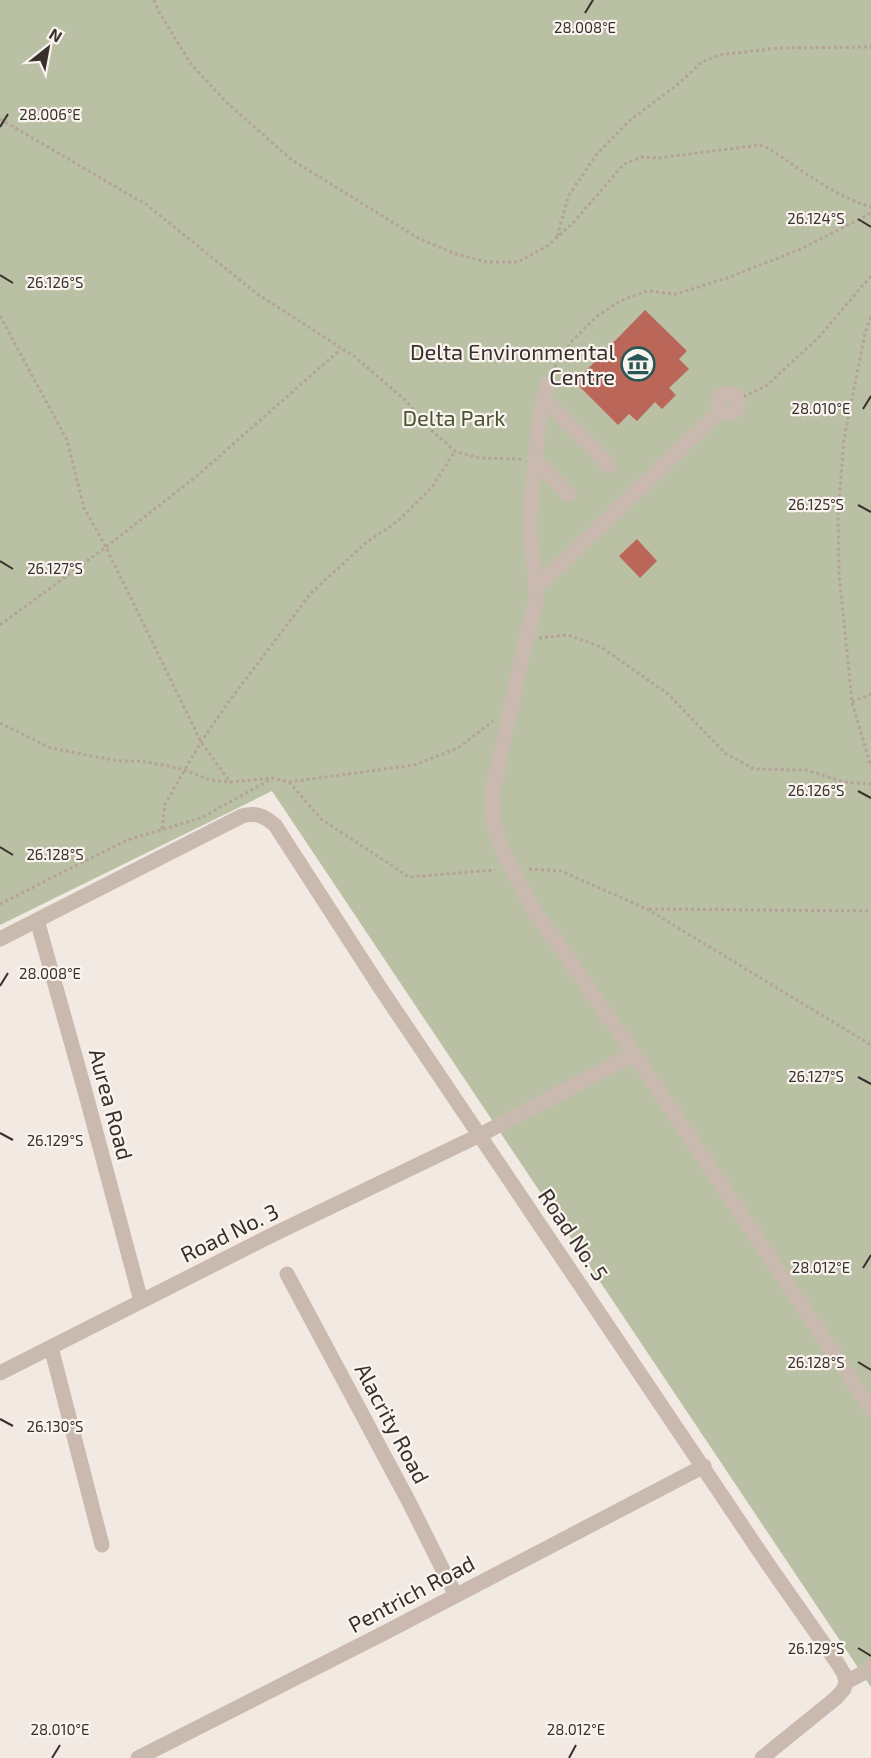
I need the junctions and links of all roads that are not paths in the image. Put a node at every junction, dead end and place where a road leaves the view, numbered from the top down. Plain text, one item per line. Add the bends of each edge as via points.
1 (738, 399) road end
2 (535, 459) junction
3 (609, 465) dead end
4 (569, 495) dead end
5 (536, 588) junction
6 (37, 920) junction
7 (0, 939) edge
8 (634, 1054) junction
9 (480, 1135) junction
10 (287, 1274) dead end
11 (141, 1301) junction
12 (51, 1347) junction
13 (0, 1373) edge
14 (871, 1409) edge
15 (704, 1466) junction
16 (102, 1545) dead end
17 (455, 1594) junction
18 (871, 1666) edge
19 (846, 1682) junction
20 (138, 1758) edge
21 (762, 1758) edge

1 - 5 street via 730,393 721,395 721,410
2 - 3 street via 545,391
2 - 4 street
2 - 5 street via 529,529
5 - 8 street via 492,793 494,825 503,853 537,915
6 - 7 street
6 - 9 street, Road No. 5 via 234,820 249,814 261,815 279,830
6 - 11 street, Aurea Road
8 - 9 street, Road No. 3
8 - 14 street
9 - 11 street, Road No. 3
9 - 15 street, Road No. 5
10 - 17 street, Alacrity Road
11 - 12 street, Road No. 3
12 - 13 street, Road No. 3
12 - 16 street
15 - 17 street, Pentrich Road
15 - 19 street, Road No. 5 via 838,1664
17 - 20 street, Pentrich Road
18 - 19 street
19 - 21 street via 836,1698

